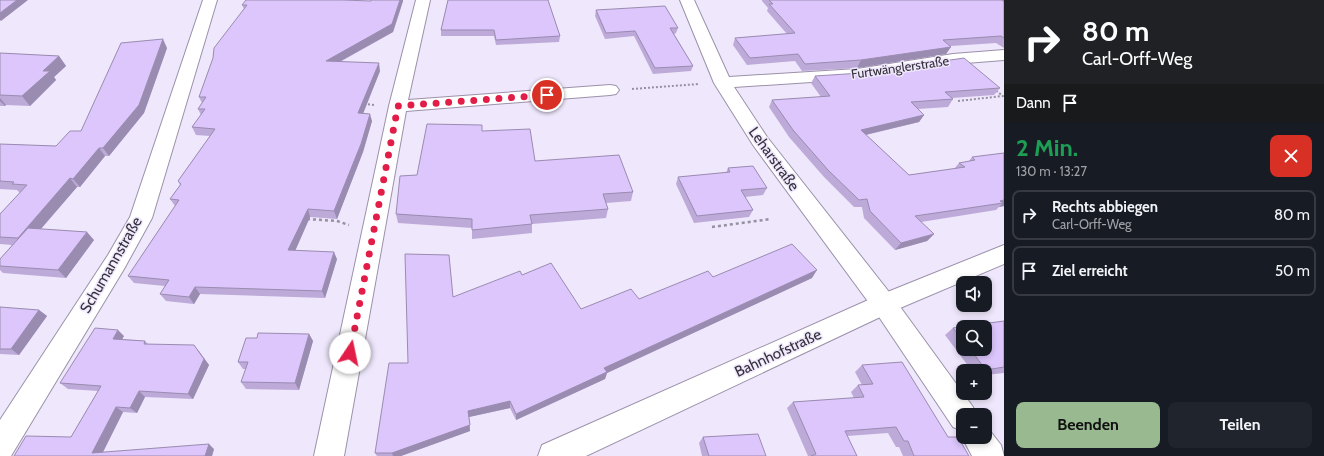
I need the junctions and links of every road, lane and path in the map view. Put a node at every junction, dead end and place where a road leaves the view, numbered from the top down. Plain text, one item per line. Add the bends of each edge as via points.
1 (210, 0) edge
2 (424, 0) edge
3 (687, 0) edge
4 (1004, 55) edge
5 (723, 82) junction
6 (990, 87) edge
7 (610, 90) joint
8 (958, 101) edge
9 (359, 104) edge
10 (398, 106) junction
11 (300, 219) edge
12 (771, 220) dead end
13 (712, 227) dead end
14 (373, 231) junction
15 (1004, 254) edge
16 (884, 304) junction
17 (957, 408) edge
18 (982, 444) edge
19 (0, 446) edge
20 (329, 456) edge
21 (553, 456) edge
22 (990, 456) edge

1 - 19 street, Schumannstraße via 141,218
2 - 10 street
3 - 5 street, Leharstraße
4 - 5 street, Furtwänglerstraße via 957,59 857,74
5 - 7 path
5 - 16 street, Leharstraße via 763,145
6 - 8 path via 1003,96
7 - 10 street
9 - 10 path
10 - 14 street
11 - 14 path via 337,222
12 - 13 path
14 - 20 street
15 - 16 street, Bahnhofstraße
16 - 17 street, Leharstraße
16 - 21 street, Bahnhofstraße
18 - 22 street

